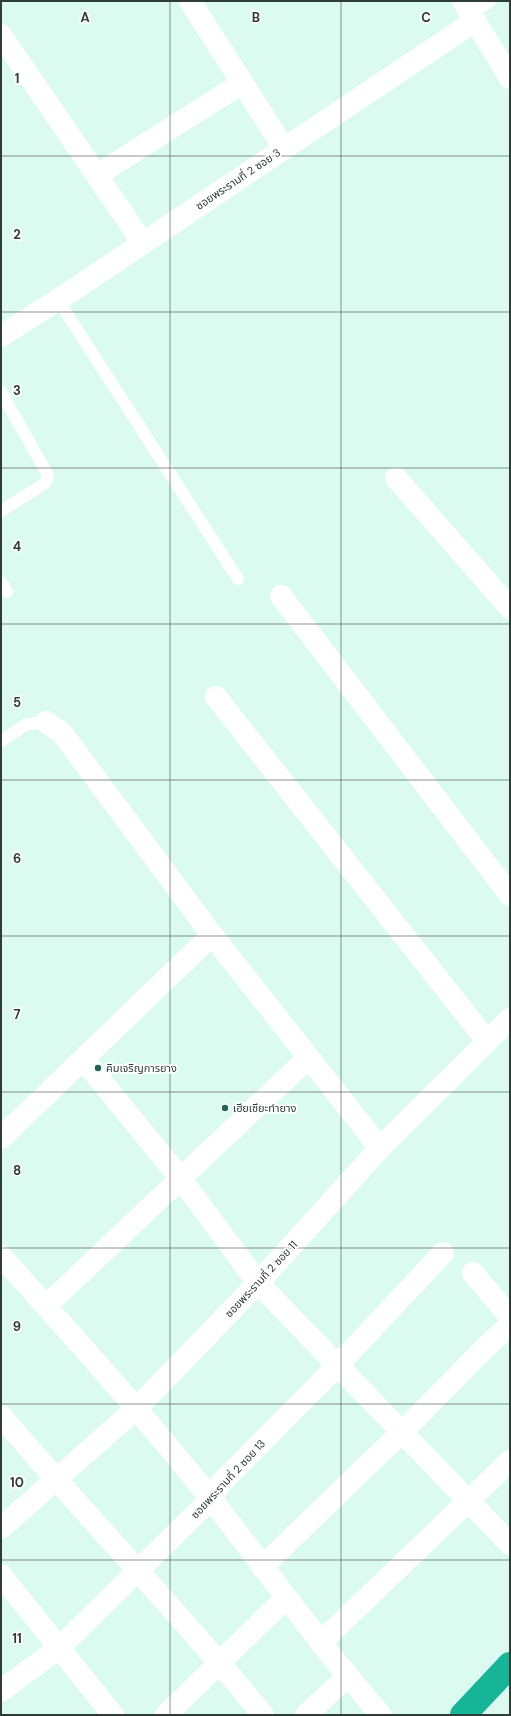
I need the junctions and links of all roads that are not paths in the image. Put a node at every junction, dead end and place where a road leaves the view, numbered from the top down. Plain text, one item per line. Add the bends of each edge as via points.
1 (190, 1) edge
2 (490, 1) edge
3 (470, 12) edge
4 (1, 35) edge
5 (510, 78) edge
6 (242, 83) junction
7 (284, 148) junction
8 (97, 175) junction
9 (143, 243) junction
10 (58, 300) junction
11 (1, 336) edge
12 (1, 392) edge
13 (396, 478) dead end
14 (1, 511) edge
15 (238, 579) dead end
16 (281, 596) dead end
17 (510, 608) edge
18 (216, 697) dead end
19 (46, 722) joint
20 (1, 741) edge
21 (510, 895) edge
22 (212, 935) junction
23 (510, 1019) edge
24 (487, 1041) junction
25 (308, 1058) junction
26 (83, 1059) junction
27 (1, 1138) edge
28 (380, 1148) junction
29 (181, 1179) junction
30 (443, 1253) dead end
31 (1, 1256) edge
32 (473, 1273) dead end
33 (258, 1283) junction
34 (46, 1306) junction
35 (510, 1317) edge
36 (510, 1325) edge
37 (338, 1365) junction
38 (137, 1408) junction
39 (1, 1416) edge
40 (402, 1432) junction
41 (510, 1461) edge
42 (55, 1480) junction
43 (211, 1499) junction
44 (468, 1500) junction
45 (1, 1528) edge
46 (510, 1544) edge
47 (262, 1567) junction
48 (137, 1572) junction
49 (1, 1575) edge
50 (286, 1598) junction
51 (320, 1643) junction
52 (60, 1648) junction
53 (220, 1662) junction
54 (347, 1676) junction
55 (1, 1691) edge
56 (113, 1715) edge
57 (166, 1715) edge
58 (263, 1715) edge
59 (306, 1715) edge
60 (381, 1715) edge

1 - 6 street
2 - 3 lane
3 - 5 street
3 - 7 street, ซอยพระรามที่ 2 ซอย 3
4 - 8 street
6 - 7 street
6 - 8 street
7 - 9 street, ซอยพระรามที่ 2 ซอย 3
8 - 9 street
9 - 10 street, ซอยพระรามที่ 2 ซอย 3
10 - 11 street, ซอยพระรามที่ 2 ซอย 3
10 - 15 lane
12 - 14 lane via 48,475 44,484
13 - 17 street
16 - 21 street
18 - 24 street
19 - 20 lane via 27,724
19 - 22 street via 62,733
22 - 25 street
22 - 26 street
23 - 24 street, ซอยพระรามที่ 2 ซอย 11
24 - 28 street, ซอยพระรามที่ 2 ซอย 11
25 - 28 street
25 - 29 street
26 - 27 street
26 - 29 street
28 - 33 street, ซอยพระรามที่ 2 ซอย 11
29 - 33 street
29 - 34 street
30 - 37 street, ซอยพระรามที่ 2 ซอย 13
31 - 34 street
32 - 35 street
33 - 37 street
33 - 38 street, ซอยพระรามที่ 2 ซอย 11
34 - 38 street
36 - 40 street
37 - 40 street
37 - 43 street, ซอยพระรามที่ 2 ซอย 13 via 221,1483
38 - 42 street, ซอยพระรามที่ 2 ซอย 11
38 - 43 street
39 - 42 street
40 - 44 street
40 - 47 street
41 - 44 street
42 - 45 street, ซอยพระรามที่ 2 ซอย 11
42 - 48 street
43 - 47 street
43 - 48 street, ซอยพระรามที่ 2 ซอย 13
44 - 46 street
44 - 51 street
47 - 50 street
48 - 52 street, ซอยพระรามที่ 2 ซอย 13
48 - 53 street
49 - 52 street
50 - 51 street
50 - 53 street
51 - 54 street
52 - 55 street, ซอยพระรามที่ 2 ซอย 13
52 - 56 street
53 - 57 street
53 - 58 street
54 - 59 street
54 - 60 street

